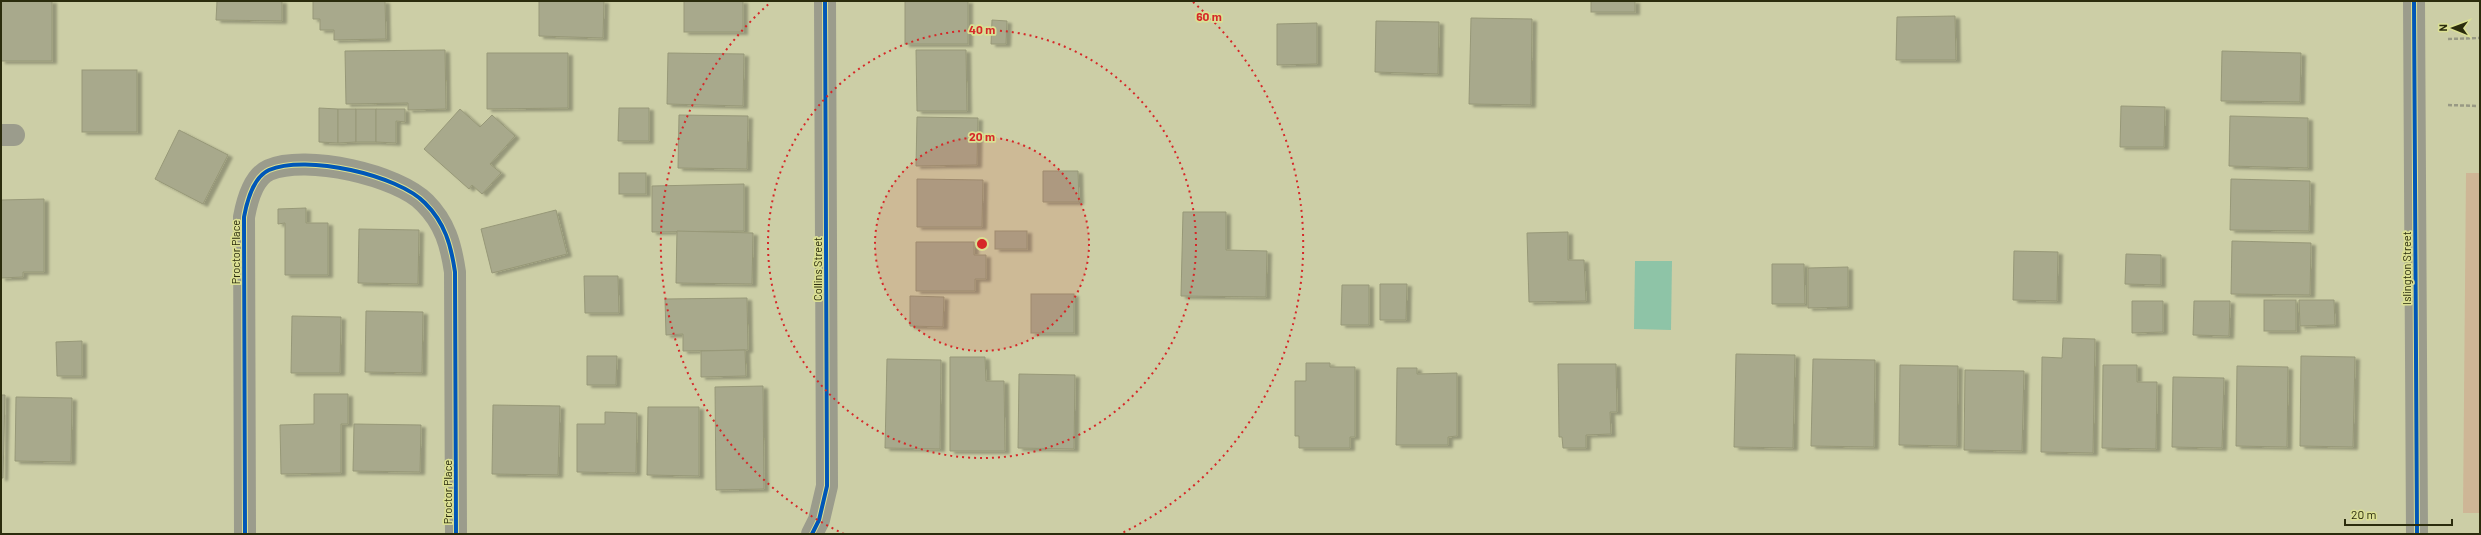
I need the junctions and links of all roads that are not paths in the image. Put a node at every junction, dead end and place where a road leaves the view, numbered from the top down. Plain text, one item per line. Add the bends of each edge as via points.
1 (825, 1) edge
2 (2414, 1) edge
3 (245, 534) edge
4 (456, 534) edge
5 (812, 534) edge
6 (2417, 534) edge

1 - 5 street, Collins Street via 827,486 819,520
2 - 6 street, Islington Street
3 - 4 street, Proctor Place via 244,217 255,184 268,170 291,165 340,168 376,176 402,186 425,202 441,222 451,245 455,272

